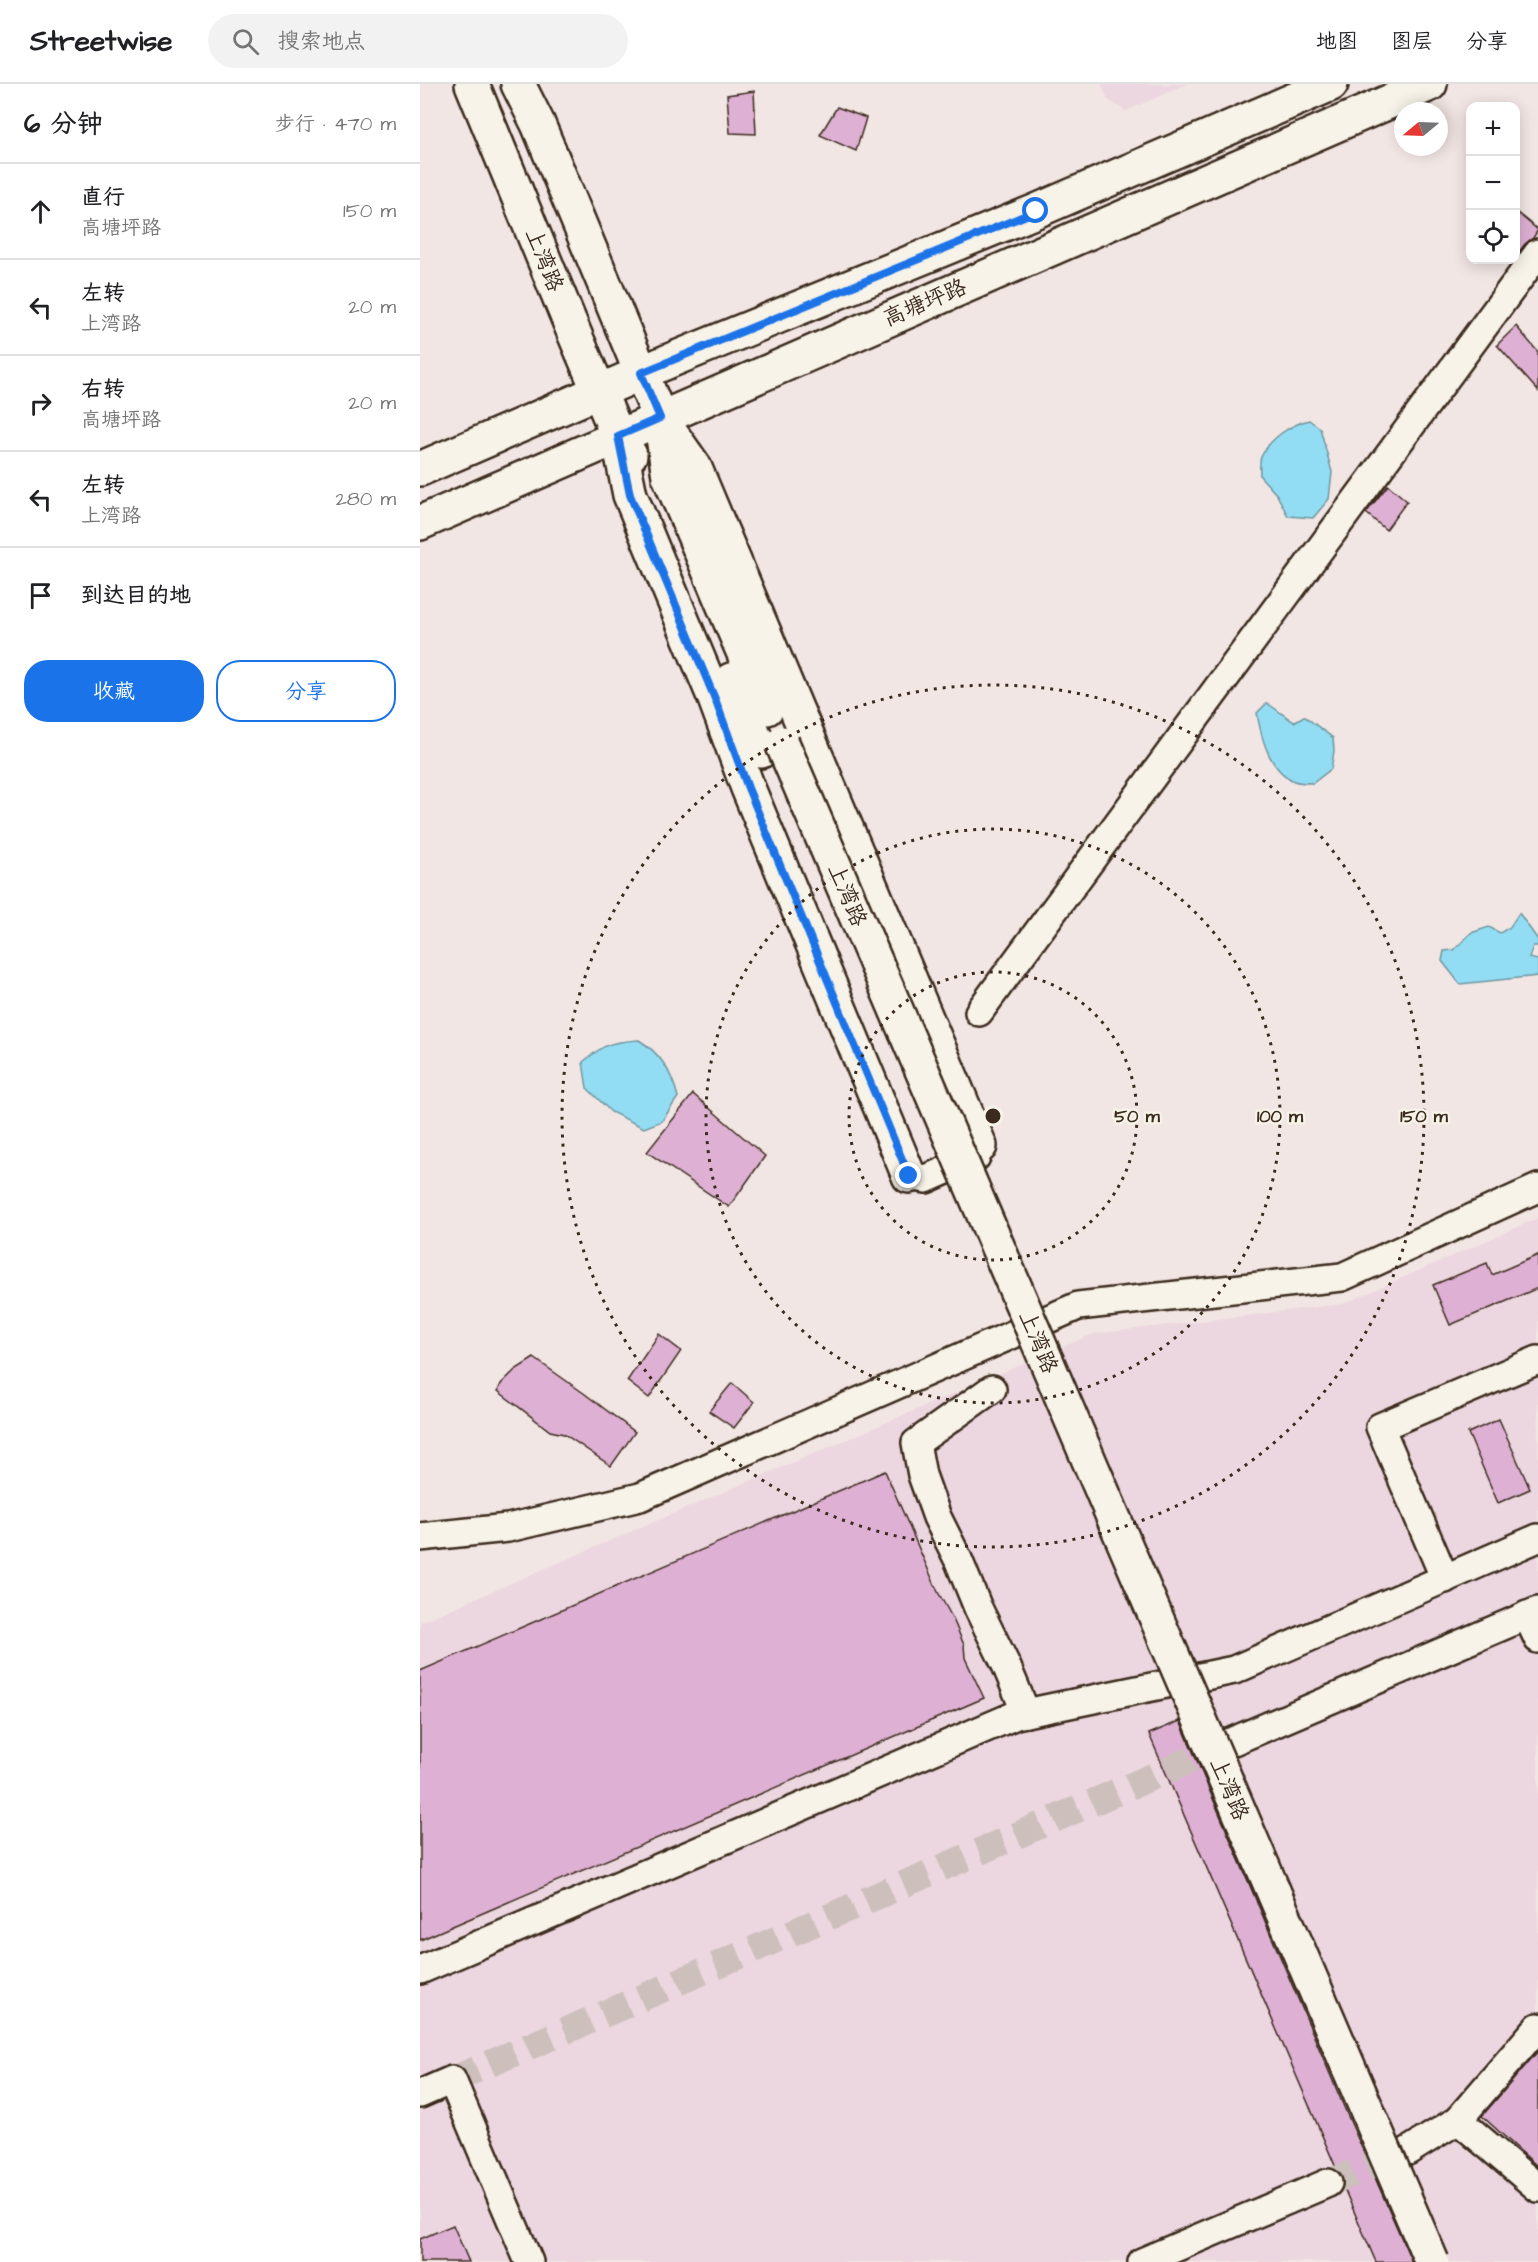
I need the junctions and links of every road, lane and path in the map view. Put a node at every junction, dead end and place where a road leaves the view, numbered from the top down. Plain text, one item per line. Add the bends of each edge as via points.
1 (472, 84) edge
2 (518, 84) edge
3 (1331, 84) edge
4 (1430, 84) edge
5 (1538, 253) edge
6 (641, 373) junction
7 (599, 391) junction
8 (660, 418) junction
9 (618, 436) junction
10 (420, 469) edge
11 (420, 523) edge
12 (771, 747) junction
13 (979, 1012) dead end
14 (980, 1146) joint
15 (909, 1176) joint
16 (1538, 1188) edge
17 (1538, 1360) edge
18 (992, 1389) dead end
19 (420, 1537) edge
20 (1538, 1538) edge
21 (1445, 1579) junction
22 (1534, 1622) edge
23 (1026, 1713) junction
24 (1232, 1742) tunnel mouth
25 (420, 1970) edge
26 (1538, 2027) edge
27 (420, 2094) edge
28 (1458, 2120) junction
29 (1408, 2151) tunnel mouth
30 (1328, 2183) tunnel mouth
31 (1538, 2188) edge
32 (529, 2262) edge
33 (1142, 2262) edge
34 (1408, 2262) edge
35 (1432, 2262) edge

1 - 7 main road, 上湾路
2 - 6 main road, 上湾路
3 - 6 main road, 高塘坪路 via 1036,211
4 - 8 main road, 高塘坪路
5 - 13 street
6 - 7 main road, 高塘坪路
6 - 8 main road, 上湾路
7 - 9 main road, 上湾路
7 - 10 main road, 高塘坪路
8 - 9 main road, 高塘坪路
8 - 12 main road, 上湾路 via 669,476
8 - 14 main road, 上湾路 via 694,466
9 - 11 main road, 高塘坪路
9 - 12 main road, 上湾路 via 648,485
9 - 15 main road, 上湾路 via 630,495
12 - 34 main road, 上湾路
12 - 35 main road, 上湾路, bridge
14 - 15 street via 976,1156 926,1179
16 - 19 street via 1342,1277 1078,1306 640,1497 508,1528
17 - 21 street via 1380,1428
18 - 23 street via 916,1443 937,1517
20 - 21 street
21 - 23 street via 1234,1670
22 - 24 street
23 - 25 street
26 - 28 street
27 - 32 street via 452,2080
28 - 29 street
28 - 31 street
30 - 33 street

